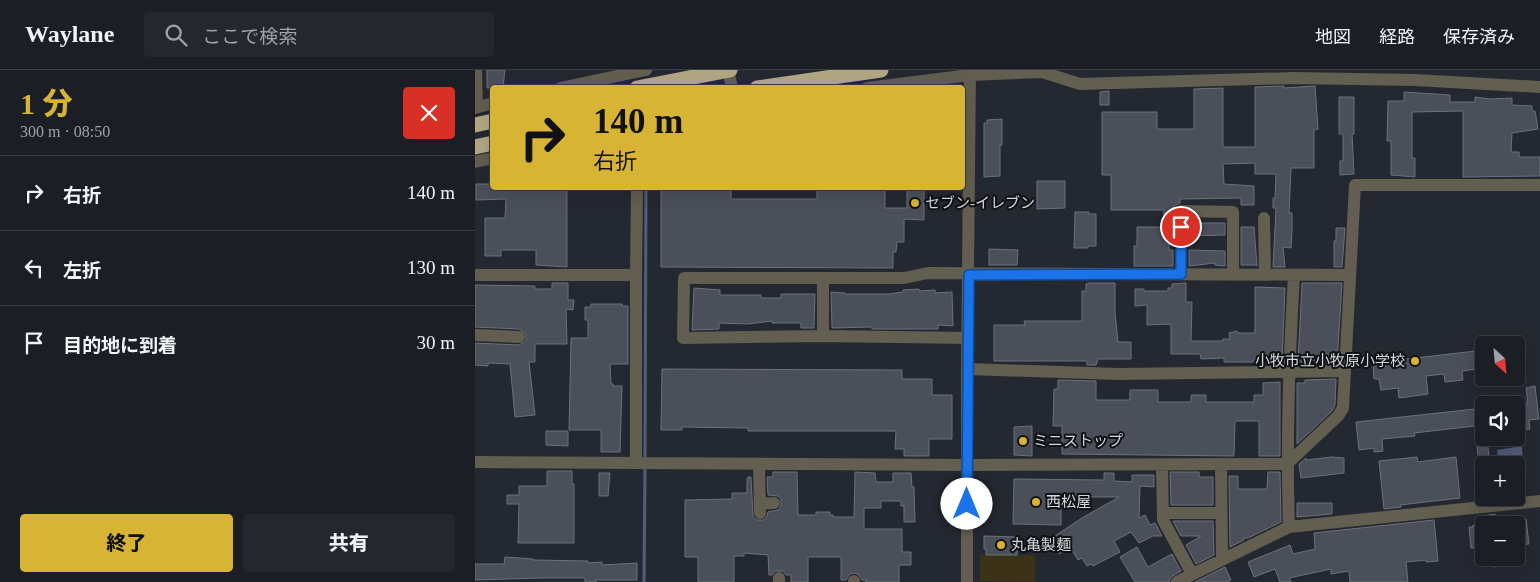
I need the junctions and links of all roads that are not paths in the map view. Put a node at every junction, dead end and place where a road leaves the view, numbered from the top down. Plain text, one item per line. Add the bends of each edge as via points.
1 (476, 70) edge
2 (646, 70) edge
3 (729, 70) edge
4 (809, 70) edge
5 (881, 70) edge
6 (970, 72) edge
7 (1293, 74) edge
8 (1163, 76) edge
9 (574, 85) edge
10 (652, 85) edge
11 (732, 85) edge
12 (778, 85) edge
13 (810, 85) edge
14 (886, 85) edge
15 (1540, 87) edge
16 (490, 104) edge
17 (476, 107) edge
18 (490, 122) edge
19 (475, 125) edge
20 (490, 144) edge
21 (475, 147) edge
22 (490, 159) edge
23 (475, 162) edge
24 (1540, 185) edge
25 (637, 190) edge
26 (1264, 218) dead end
27 (1181, 274) junction
28 (1233, 274) junction
29 (475, 275) edge
30 (635, 275) junction
31 (969, 275) junction
32 (1265, 275) junction
33 (1294, 275) junction
34 (1350, 275) junction
35 (823, 279) junction
36 (475, 335) edge
37 (823, 336) junction
38 (519, 337) dead end
39 (968, 338) junction
40 (967, 369) junction
41 (1289, 371) junction
42 (1343, 371) junction
43 (475, 462) edge
44 (642, 462) junction
45 (759, 464) junction
46 (1163, 464) junction
47 (1287, 464) junction
48 (967, 465) junction
49 (1221, 465) junction
50 (1540, 501) edge
51 (774, 503) dead end
52 (1163, 513) junction
53 (1221, 514) junction
54 (1289, 527) junction
55 (1222, 560) junction
56 (1192, 574) junction
57 (967, 582) edge
58 (1177, 582) edge

1 - 17 street
2 - 9 street
3 - 10 highway, bridge
3 - 11 street
4 - 13 street
5 - 12 highway, bridge
6 - 8 street via 1042,72 1080,84
6 - 14 street
6 - 31 street
7 - 8 street
7 - 15 street
16 - 17 street
18 - 19 highway
20 - 21 highway
22 - 23 street
24 - 34 street via 1355,185
25 - 30 street
26 - 32 street
27 - 28 street
27 - 28 street via 1181,211 1233,212
27 - 31 street
28 - 32 street
29 - 30 street
30 - 44 street
31 - 35 street
31 - 39 street
32 - 33 street
33 - 34 street
33 - 41 street
34 - 42 street
35 - 37 street
35 - 37 street via 684,278 683,338
36 - 38 street
37 - 39 street
39 - 40 street
40 - 41 street via 1119,374
40 - 48 street
41 - 42 street
41 - 47 street
42 - 47 street via 1343,408
43 - 44 street
44 - 45 street
45 - 48 street
45 - 51 street via 760,509
46 - 48 street
46 - 49 street
46 - 52 street
47 - 49 street
47 - 54 street
48 - 57 street
49 - 53 street
50 - 54 street
52 - 53 street
52 - 56 street via 1163,520
53 - 55 street
54 - 55 street
55 - 56 street
56 - 58 street

